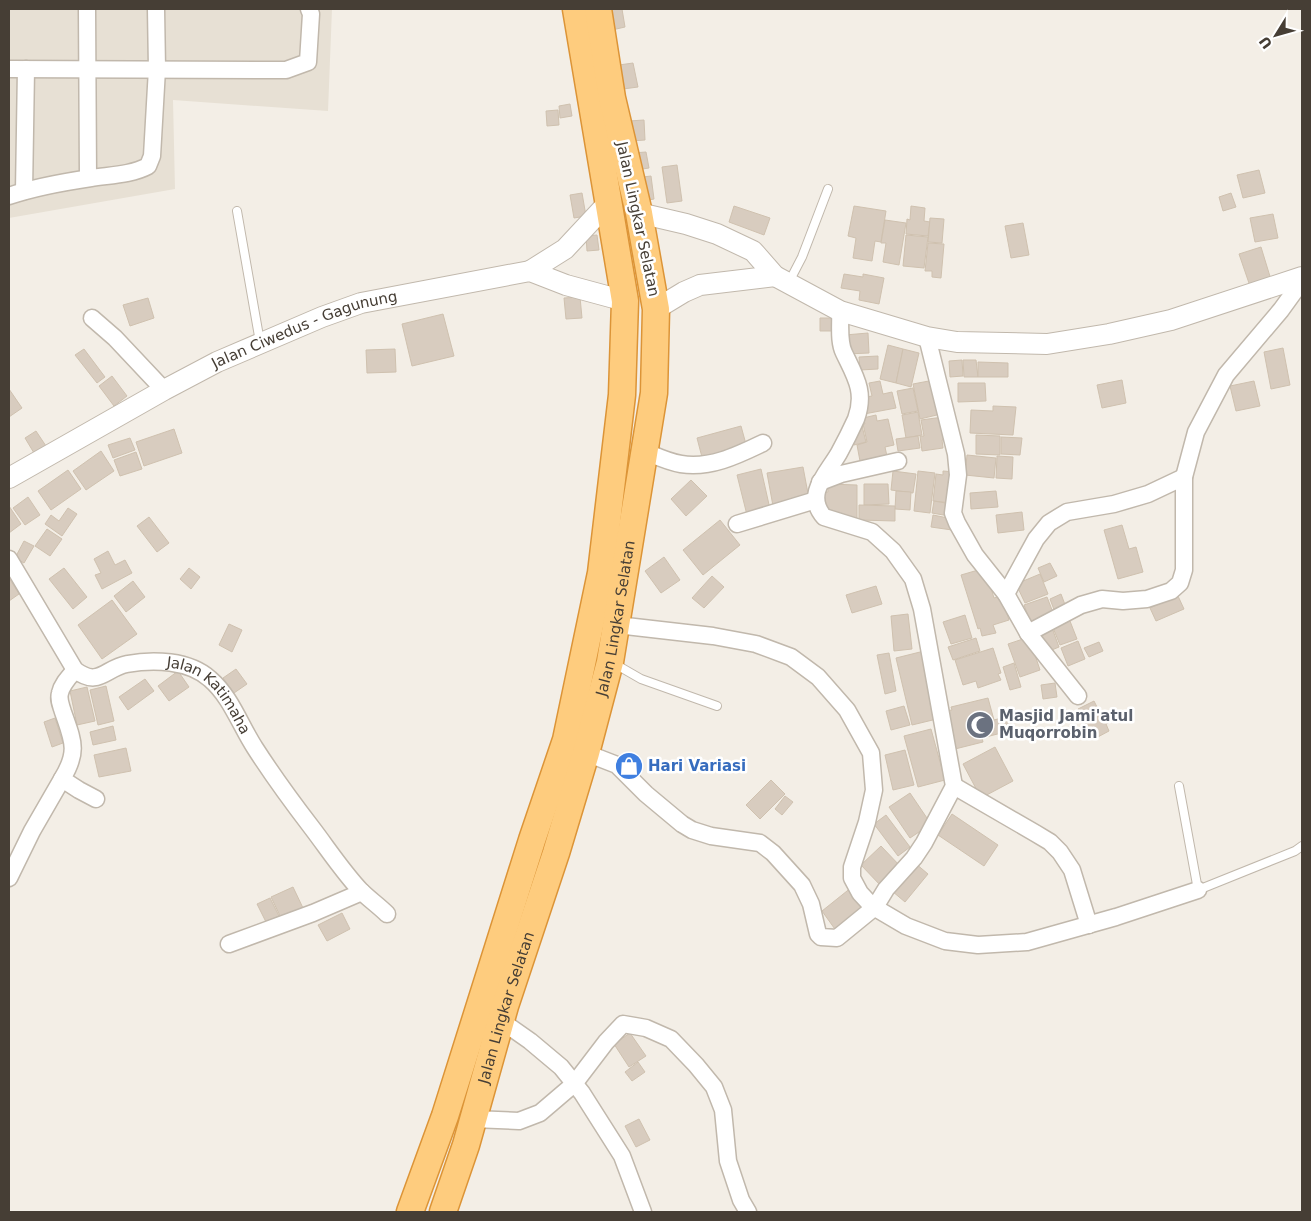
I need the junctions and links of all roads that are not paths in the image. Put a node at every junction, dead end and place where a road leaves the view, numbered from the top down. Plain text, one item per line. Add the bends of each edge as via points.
1 (87, 9) edge
2 (156, 9) edge
3 (309, 9) edge
4 (576, 9) edge
5 (598, 9) edge
6 (9, 69) edge
7 (26, 69) junction
8 (88, 69) junction
9 (157, 70) junction
10 (88, 178) junction
11 (828, 189) dead end
12 (16, 193) edge
13 (607, 204) junction
14 (238, 211) dead end
15 (638, 213) junction
16 (530, 271) junction
17 (1302, 279) edge
18 (782, 280) junction
19 (624, 301) junction
20 (656, 309) junction
21 (840, 312) junction
22 (92, 318) dead end
23 (927, 337) junction
24 (260, 344) junction
25 (164, 390) junction
26 (763, 443) dead end
27 (644, 451) junction
28 (898, 461) dead end
29 (1184, 477) junction
30 (9, 478) edge
31 (820, 482) junction
32 (816, 500) junction
33 (737, 524) dead end
34 (9, 559) edge
35 (1006, 594) junction
36 (617, 625) junction
37 (1028, 633) junction
38 (584, 653) junction
39 (610, 662) junction
40 (75, 670) junction
41 (1078, 696) dead end
42 (717, 706) dead end
43 (586, 753) junction
44 (62, 779) junction
45 (954, 786) junction
46 (1180, 786) dead end
47 (96, 799) dead end
48 (1302, 846) edge
49 (9, 878) edge
50 (1198, 890) junction
51 (362, 892) junction
52 (874, 908) junction
53 (387, 914) dead end
54 (1089, 925) junction
55 (228, 944) dead end
56 (500, 1020) junction
57 (574, 1084) junction
58 (473, 1119) junction
59 (410, 1212) edge
60 (443, 1212) edge
61 (643, 1212) edge
62 (748, 1212) edge

1 - 8 street
2 - 9 street
3 - 9 street via 308,62 299,66 286,70
4 - 13 highway, Jalan Lingkar Selatan
5 - 15 highway, Jalan Lingkar Selatan via 612,98
6 - 7 street
7 - 8 street
7 - 12 street
8 - 9 street
8 - 10 street
9 - 10 street via 152,156 148,166 138,171
10 - 12 street
11 - 18 lane via 802,257
13 - 16 street via 565,249
13 - 19 highway, Jalan Lingkar Selatan
14 - 24 lane
15 - 18 street via 686,224 726,238 753,251
15 - 20 highway, Jalan Lingkar Selatan
16 - 19 street
16 - 24 street, Jalan Ciwedus - Gagunung via 361,303
17 - 23 street via 1171,320 1076,340 1020,344 957,342
17 - 29 street via 1281,310 1226,375 1196,432
18 - 20 street via 700,286
18 - 21 street
19 - 38 highway, Jalan Lingkar Selatan via 621,405 601,572
20 - 27 highway, Jalan Lingkar Selatan via 654,393
21 - 23 street
21 - 31 street via 844,353 859,386 858,412
22 - 25 street
23 - 35 street via 956,454 958,475 953,513 968,545
24 - 25 street, Jalan Ciwedus - Gagunung
25 - 30 street, Jalan Ciwedus - Gagunung
26 - 27 street via 730,458 702,464 682,464
27 - 36 highway, Jalan Lingkar Selatan
28 - 31 street
29 - 35 street via 1148,494 1067,512 1049,523 1036,539
29 - 37 street via 1184,570 1180,583 1171,591 1146,599 1102,599 1081,605
31 - 32 street
32 - 33 street
32 - 45 street via 824,518 872,532 893,551 913,578 922,608
34 - 40 street
35 - 37 street
36 - 39 highway, Jalan Lingkar Selatan
36 - 52 street via 756,644 791,657 818,677 847,710 871,753 874,790 852,867 852,878 860,894
37 - 41 street
38 - 39 highway
38 - 59 highway, Jalan Lingkar Selatan via 566,740 445,1116
39 - 42 lane via 640,679
39 - 43 highway, Jalan Lingkar Selatan
40 - 44 street via 60,692 59,701 74,751
40 - 51 street, Jalan Katimaha via 84,677 96,677 125,664 169,662 190,667 209,678 222,691 286,795
43 - 52 street via 617,765 646,794 692,830 760,843 766,847 802,885 821,937 837,938
43 - 56 highway, Jalan Lingkar Selatan
44 - 47 street
44 - 49 street
45 - 52 street via 924,843
45 - 54 street via 1050,842 1060,852 1072,870
46 - 50 lane
48 - 50 lane
50 - 54 street
51 - 53 street, Jalan Katimaha
51 - 55 street
52 - 54 street via 945,942 978,945 1027,942
56 - 57 street via 530,1041
56 - 58 highway, Jalan Lingkar Selatan
57 - 58 street via 540,1114 519,1121
57 - 61 street via 622,1156
57 - 62 street via 624,1024 646,1028 671,1039 714,1087 724,1110 728,1161
58 - 60 highway, Jalan Lingkar Selatan

